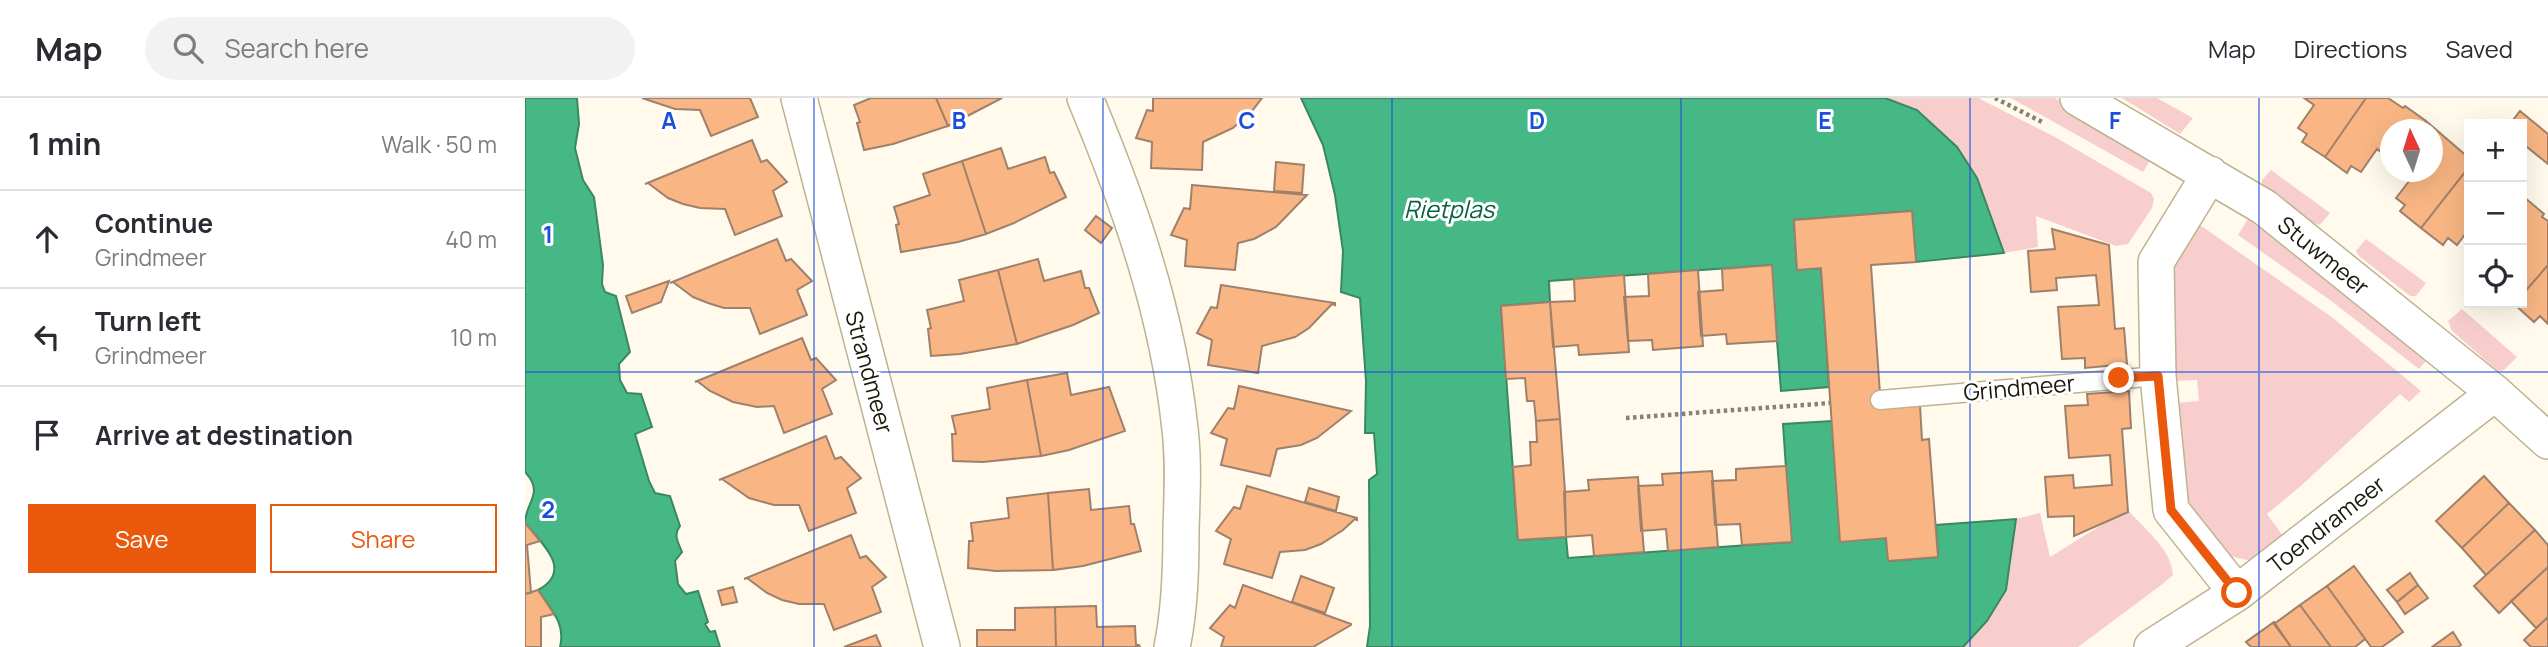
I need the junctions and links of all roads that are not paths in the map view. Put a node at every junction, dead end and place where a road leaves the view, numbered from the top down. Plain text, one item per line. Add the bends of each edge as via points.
1 (799, 98) edge
2 (1085, 98) edge
3 (2078, 98) edge
4 (2210, 174) junction
5 (2158, 376) junction
6 (2495, 393) junction
7 (1880, 400) dead end
8 (2548, 441) edge
9 (2237, 593) junction
10 (941, 647) edge
11 (1172, 647) edge
12 (2152, 647) edge

1 - 10 street, Strandmeer
2 - 11 street via 1136,228 1172,368 1181,432 1182,491 1181,572
3 - 4 street, Stuwmeer
4 - 5 street via 2156,261
4 - 6 street, Stuwmeer via 2264,207
5 - 7 lane, Grindmeer
5 - 9 street via 2171,510
6 - 8 street, Stuwmeer
6 - 9 street, Toendrameer
9 - 12 street, Toendrameer

